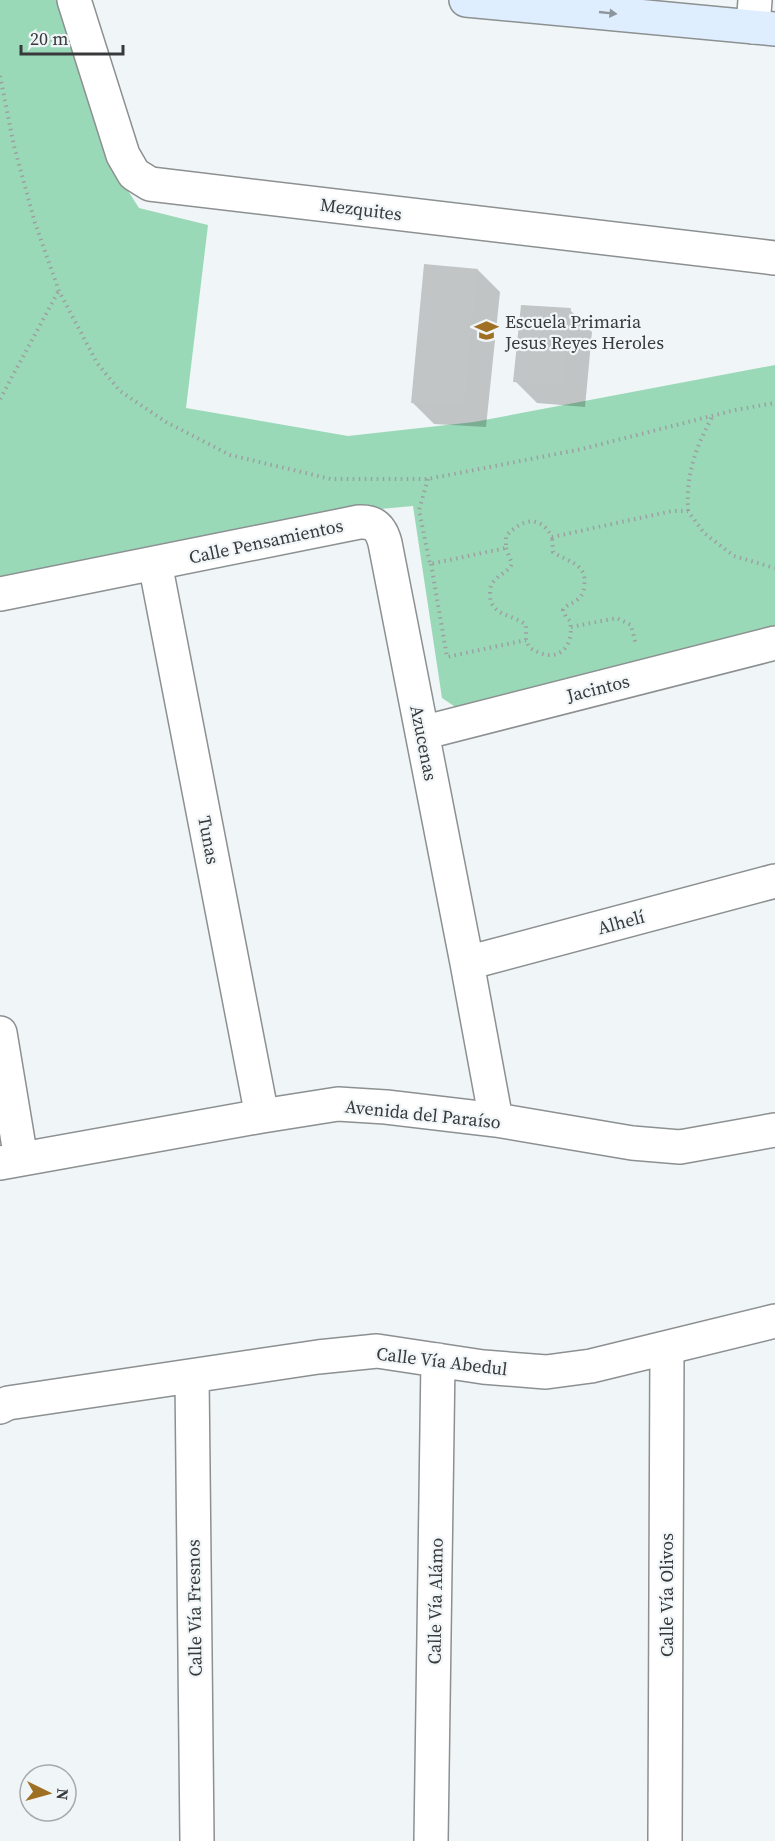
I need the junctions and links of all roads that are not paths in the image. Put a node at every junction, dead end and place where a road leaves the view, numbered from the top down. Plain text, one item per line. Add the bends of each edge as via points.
1 (74, 0) edge
2 (466, 0) edge
3 (523, 3) edge
4 (761, 19) edge
5 (775, 258) edge
6 (376, 525) joint
7 (155, 564) junction
8 (0, 594) edge
9 (775, 643) edge
10 (422, 733) junction
11 (775, 881) edge
12 (467, 963) junction
13 (0, 1033) edge
14 (262, 1116) junction
15 (496, 1120) junction
16 (775, 1130) edge
17 (10, 1161) edge
18 (775, 1321) edge
19 (667, 1349) junction
20 (438, 1360) junction
21 (192, 1376) junction
22 (0, 1407) edge
23 (197, 1841) edge
24 (432, 1841) edge
25 (666, 1841) edge

1 - 5 street, Mezquites via 123,155 134,174 150,184
2 - 3 street
3 -> 4 street
6 - 7 street, Calle Pensamientos via 359,522
6 - 10 street, Azucenas via 385,543
7 - 8 street, Calle Pensamientos
7 - 14 street, Tunas
9 - 10 street, Jacintos
10 - 12 street, Azucenas
11 - 12 street, Alhelí
12 - 15 street, Azucenas
13 - 17 street
14 - 15 street, Avenida del Paraíso via 338,1104
14 - 17 street, Avenida del Paraíso
15 - 16 street, Avenida del Paraíso via 632,1143 680,1147
18 - 19 street, Calle Vía Abedul
19 - 20 street, Calle Vía Abedul via 546,1372
19 - 25 street, Calle Vía Olivos
20 - 21 street, Calle Vía Abedul via 377,1351
20 - 24 street, Calle Vía Alámo
21 - 22 street, Calle Vía Abedul
21 - 23 street, Calle Vía Fresnos

